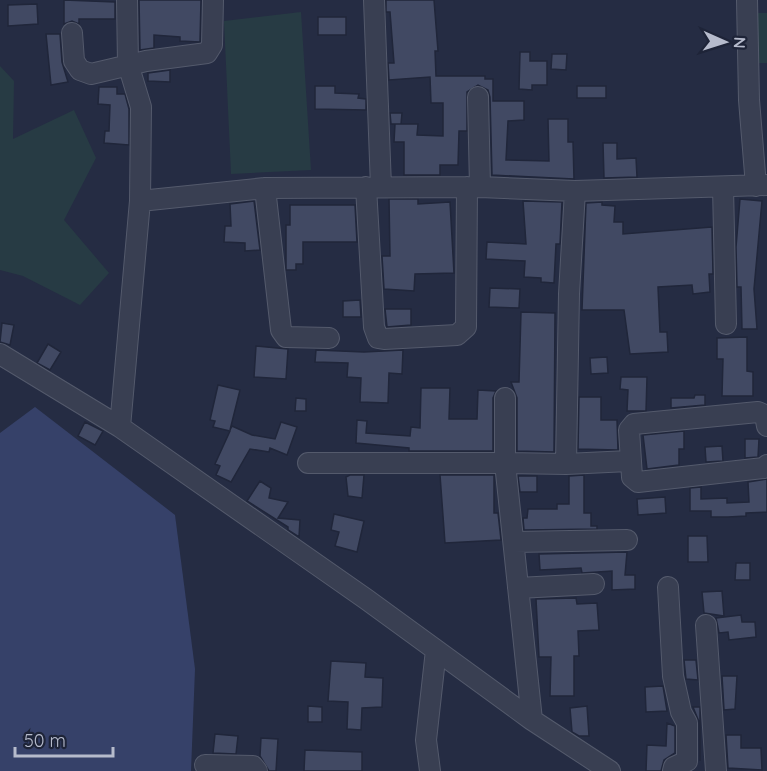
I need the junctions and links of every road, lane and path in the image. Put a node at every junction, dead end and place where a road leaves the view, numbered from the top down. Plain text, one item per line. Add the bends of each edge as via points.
1 (127, 0) edge
2 (213, 0) edge
3 (374, 0) edge
4 (747, 0) edge
5 (72, 33) dead end
6 (128, 64) junction
7 (478, 98) dead end
8 (762, 186) edge
9 (374, 187) junction
10 (473, 187) junction
11 (723, 187) junction
12 (265, 188) junction
13 (575, 191) junction
14 (140, 201) junction
15 (726, 324) dead end
16 (328, 338) dead end
17 (0, 354) edge
18 (505, 398) dead end
19 (767, 426) edge
20 (120, 427) junction
21 (629, 461) junction
22 (308, 463) dead end
23 (505, 463) junction
24 (566, 464) junction
25 (767, 465) edge
26 (627, 540) dead end
27 (514, 542) junction
28 (594, 584) dead end
29 (668, 587) dead end
30 (518, 588) junction
31 (706, 625) dead end
32 (436, 650) junction
33 (532, 720) junction
34 (205, 765) dead end
35 (257, 771) edge
36 (430, 771) edge
37 (610, 771) edge
38 (673, 771) edge
39 (716, 771) edge

1 - 6 street
2 - 6 street via 210,51
3 - 9 street
4 - 8 street via 748,100
5 - 6 street via 74,61 84,73 99,74
6 - 14 street via 141,107
7 - 10 street
8 - 11 street
9 - 10 street
9 - 10 street via 374,327 378,338 384,339 457,335 466,327
9 - 12 street
10 - 13 street
11 - 13 street
11 - 15 street
12 - 14 street
12 - 16 street via 281,330 286,337
13 - 24 street
14 - 20 street
17 - 20 street
18 - 23 street
19 - 21 street via 765,415 758,412 634,424 628,430
20 - 32 street
21 - 24 street
21 - 25 street via 632,477 638,482
22 - 23 street
23 - 24 street
23 - 27 street
26 - 27 street
27 - 30 street
28 - 30 street
29 - 38 street via 673,676 687,723 687,761
30 - 33 street
31 - 39 street
32 - 33 street
32 - 36 street via 426,740
33 - 37 street
34 - 35 street via 253,766

